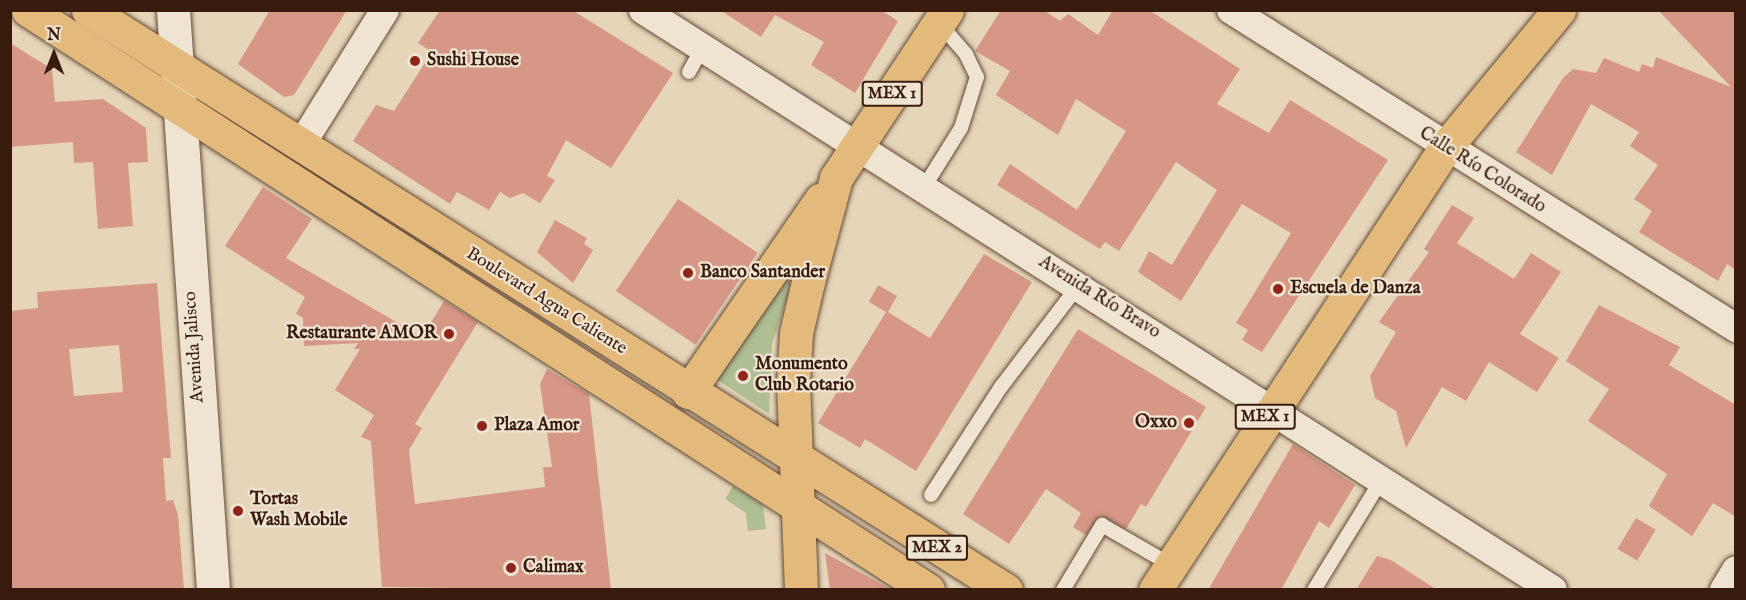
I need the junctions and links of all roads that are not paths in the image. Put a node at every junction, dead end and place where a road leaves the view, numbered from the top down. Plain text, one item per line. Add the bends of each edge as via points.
1 (28, 10) edge
2 (88, 10) edge
3 (173, 10) edge
4 (385, 10) edge
5 (643, 10) edge
6 (1231, 10) edge
7 (1559, 10) edge
8 (943, 17) edge
9 (175, 65) junction
10 (176, 105) junction
11 (301, 146) junction
12 (856, 148) junction
13 (1445, 148) junction
14 (836, 178) junction
15 (923, 189) junction
16 (1078, 286) junction
17 (1736, 328) edge
18 (688, 392) junction
19 (1272, 406) junction
20 (793, 457) junction
21 (1382, 478) junction
22 (931, 495) dead end
23 (795, 509) junction
24 (1736, 570) edge
25 (1163, 577) edge
26 (213, 590) edge
27 (801, 590) edge
28 (928, 590) edge
29 (1006, 590) edge
30 (1064, 590) edge
31 (1314, 590) edge
32 (1553, 590) edge
33 (1724, 590) edge

1 - 10 main road, Boulevard Agua Caliente
2 - 9 main road, Boulevard Agua Caliente
3 - 9 main road, Avenida Jalisco
4 - 11 street
5 - 12 street, Avenida Río Bravo via 696,60
6 - 13 street, Calle Río Colorado
7 - 13 main road, MEX 1
8 - 12 main road, MEX 1
8 - 15 lane via 977,77 961,128
9 - 10 main road, Avenida Jalisco
9 - 11 main road, Boulevard Agua Caliente
10 - 23 main road, Boulevard Agua Caliente
10 - 26 main road, Avenida Jalisco
11 - 18 main road, Boulevard Agua Caliente
12 - 14 main road, MEX 1
12 - 15 street, Avenida Río Bravo
13 - 17 street, Calle Río Colorado
13 - 19 main road, MEX 1
14 - 18 main road
14 - 20 main road, MEX 1 via 796,333
15 - 16 street, Avenida Río Bravo
16 - 19 street, Avenida Río Bravo
16 - 22 lane via 1001,387
18 - 20 main road, Boulevard Agua Caliente
19 - 21 street, Avenida Río Bravo
19 - 25 main road, MEX 1
20 - 23 main road, MEX 1
20 - 29 main road, Boulevard Agua Caliente / MEX 2
21 - 31 lane
21 - 32 street, Avenida Río Bravo
23 - 27 main road, MEX 1
23 - 28 main road, Boulevard Agua Caliente / MEX 2
24 - 33 street
25 - 30 lane via 1102,525

